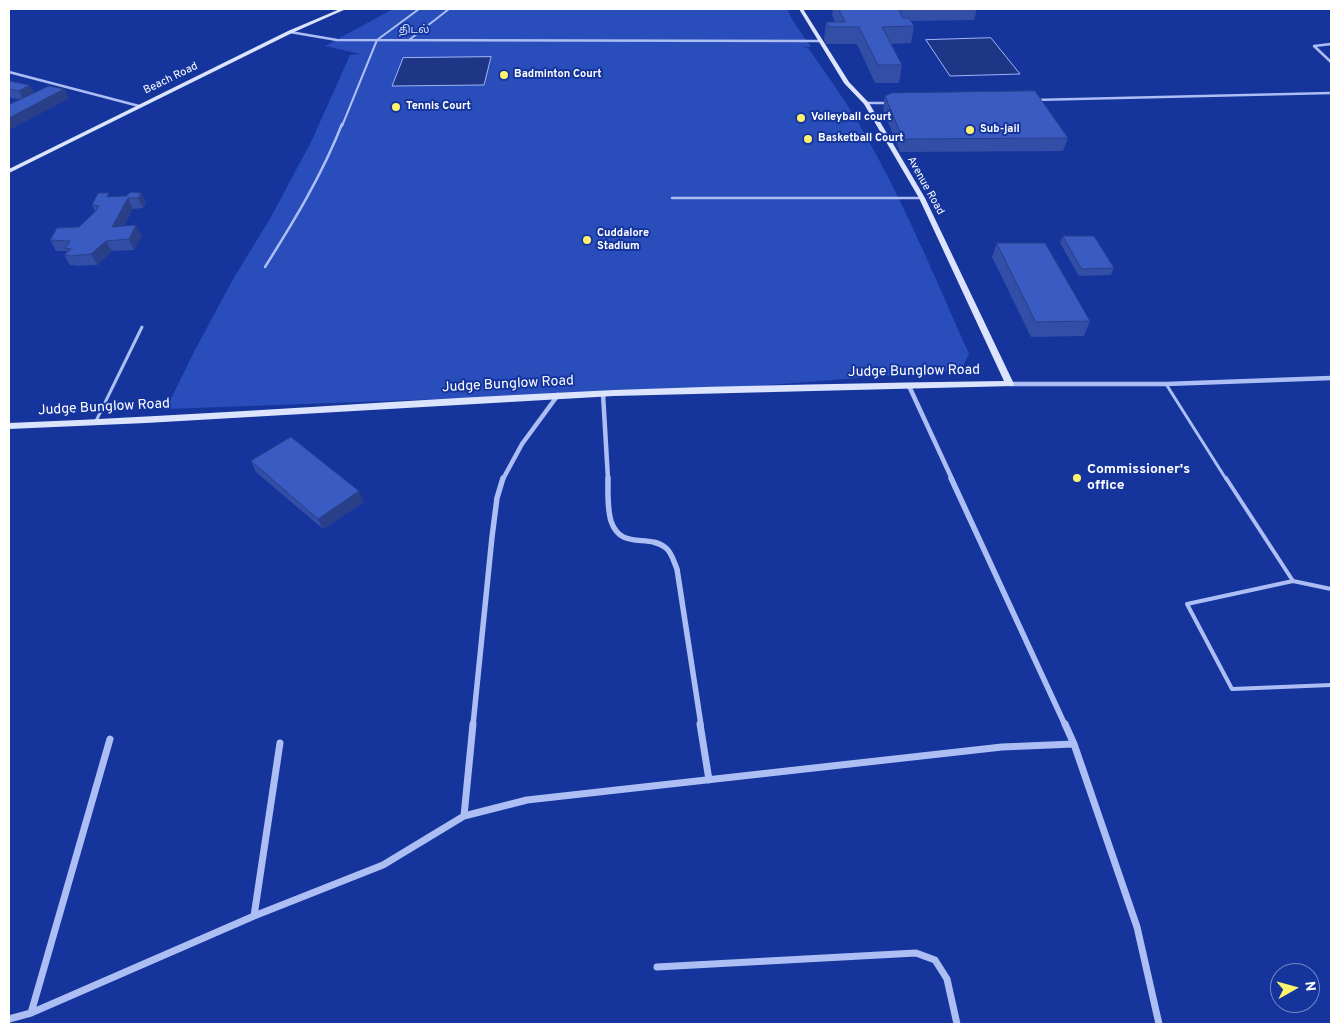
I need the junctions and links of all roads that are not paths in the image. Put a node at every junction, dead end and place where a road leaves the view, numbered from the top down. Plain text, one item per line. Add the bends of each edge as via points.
1 (344, 9) edge
2 (419, 9) edge
3 (449, 9) edge
4 (801, 9) edge
5 (290, 32) junction
6 (377, 40) junction
7 (409, 40) junction
8 (820, 41) junction
9 (1331, 44) edge
10 (1331, 62) edge
11 (9, 72) edge
12 (1331, 93) edge
13 (1024, 100) edge
14 (896, 103) edge
15 (866, 104) junction
16 (139, 106) junction
17 (9, 171) edge
18 (672, 198) dead end
19 (922, 198) junction
20 (265, 267) dead end
21 (142, 327) dead end
22 (1331, 378) edge
23 (1010, 384) junction
24 (1166, 384) junction
25 (909, 386) junction
26 (603, 394) junction
27 (558, 396) junction
28 (95, 423) junction
29 (9, 426) edge
30 (1293, 581) junction
31 (1331, 589) edge
32 (1331, 685) edge
33 (110, 740) dead end
34 (280, 743) dead end
35 (1074, 744) junction
36 (708, 780) junction
37 (464, 816) junction
38 (254, 916) junction
39 (656, 967) dead end
40 (31, 1013) junction
41 (9, 1019) edge
42 (956, 1024) edge
43 (1159, 1024) edge

1 - 5 street, Beach Road
2 - 6 lane
3 - 7 lane
4 - 8 street, Avenue Road
5 - 6 street via 321,39
5 - 16 street, Beach Road
6 - 7 street
6 - 20 lane via 330,154
7 - 8 street
8 - 15 street, Avenue Road via 847,84
9 - 10 street via 1314,46
11 - 16 street
12 - 13 street
14 - 15 street
15 - 19 street, Avenue Road
16 - 17 street, Beach Road
18 - 19 lane
19 - 23 street, Avenue Road
21 - 28 lane
22 - 24 street
23 - 24 street
23 - 25 street, Judge Bunglow Road
24 - 30 lane
25 - 26 street, Judge Bunglow Road
25 - 35 street
26 - 27 street, Judge Bunglow Road
26 - 36 street via 610,519 613,529 625,539 664,546 672,554 677,569
27 - 28 street, Judge Bunglow Road
27 - 37 street via 517,452 504,476 498,501
28 - 29 street, Judge Bunglow Road
30 - 31 lane
30 - 32 lane via 1187,604 1232,689
33 - 40 street
34 - 38 street
35 - 36 street via 1002,747
35 - 43 street via 1136,926
36 - 37 street via 527,800
37 - 38 street via 383,865
38 - 40 street
39 - 42 street via 916,953 935,960 947,979
40 - 41 street

